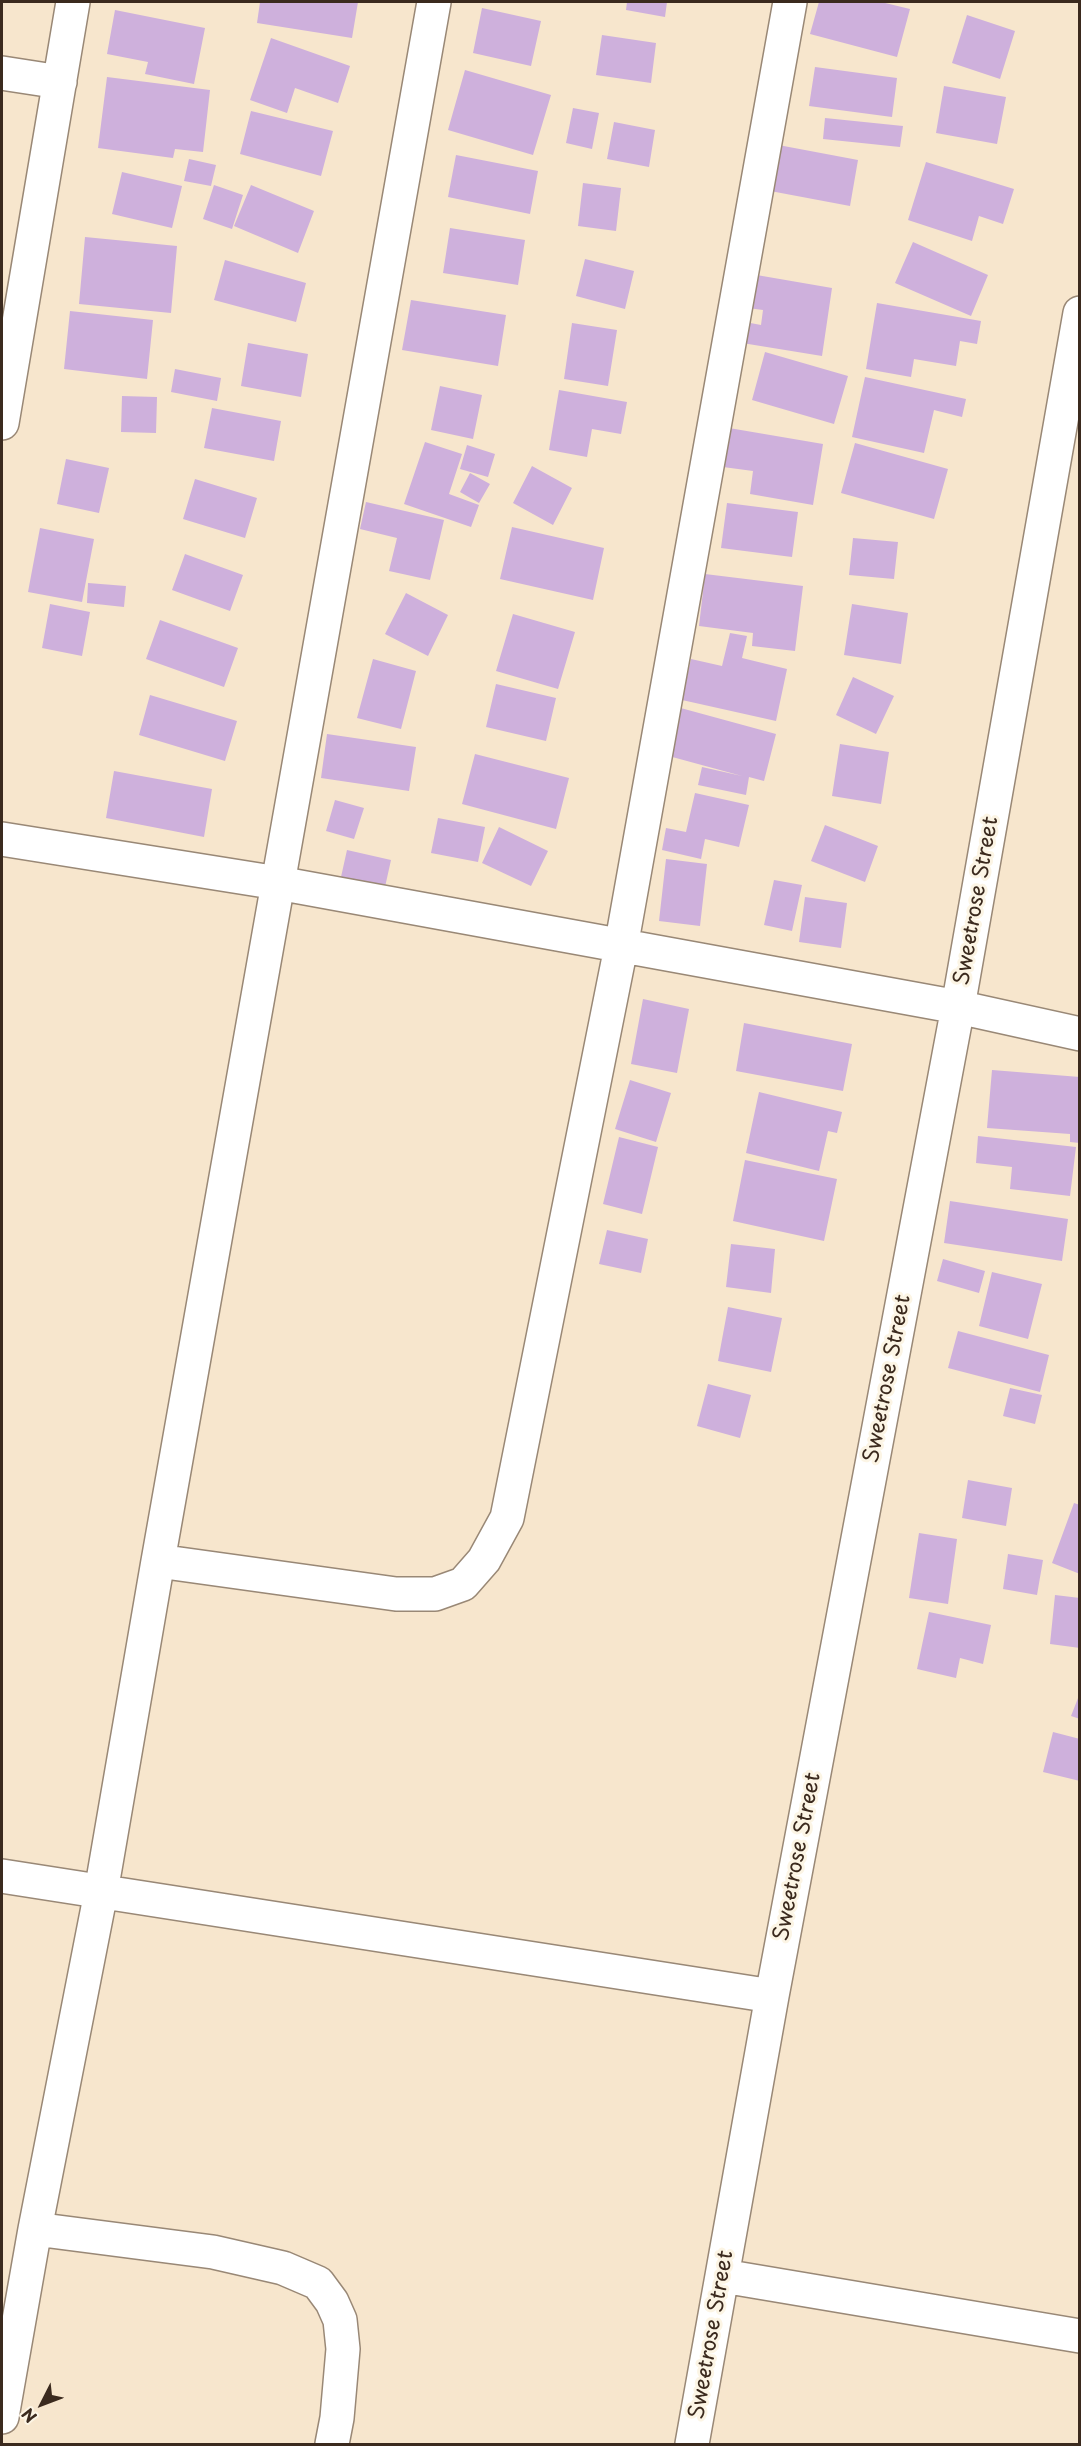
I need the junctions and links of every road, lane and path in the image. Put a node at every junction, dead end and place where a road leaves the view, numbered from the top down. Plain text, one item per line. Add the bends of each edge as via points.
1 (73, 2) edge
2 (434, 2) edge
3 (790, 2) edge
4 (2, 73) edge
5 (60, 82) junction
6 (1080, 313) edge
7 (7, 365) edge
8 (2, 423) edge
9 (2, 839) edge
10 (279, 883) junction
11 (621, 947) junction
12 (958, 1007) junction
13 (1080, 1034) edge
14 (158, 1561) junction
15 (2, 1876) edge
16 (101, 1892) junction
17 (772, 1996) junction
18 (35, 2229) junction
19 (723, 2276) junction
20 (1080, 2336) edge
21 (2, 2417) edge
22 (332, 2445) edge
23 (692, 2445) edge

1 - 5 street
2 - 10 street
3 - 11 street
4 - 5 street
5 - 7 street
6 - 12 street, Sweetrose Street
7 - 8 street
9 - 10 street
10 - 11 street
10 - 14 street
11 - 12 street
11 - 14 street via 507,1518 484,1560 463,1584 435,1594 396,1594
12 - 13 street
12 - 17 street, Sweetrose Street
14 - 16 street
15 - 16 street
16 - 17 street
16 - 18 street
17 - 19 street, Sweetrose Street
18 - 21 street
18 - 22 street via 213,2252 283,2268 318,2283 340,2320 343,2349
19 - 20 street
19 - 23 street, Sweetrose Street

